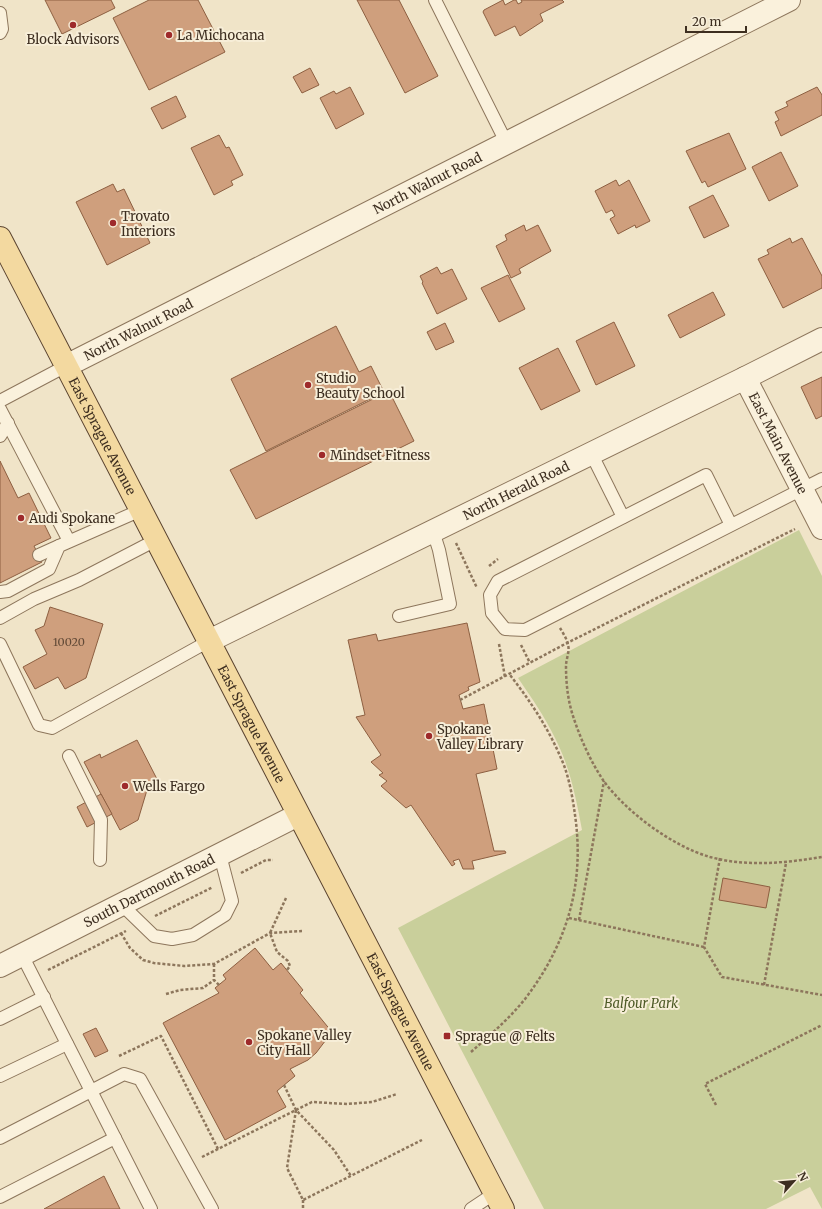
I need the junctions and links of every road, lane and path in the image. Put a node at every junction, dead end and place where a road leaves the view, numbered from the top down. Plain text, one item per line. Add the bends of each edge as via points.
1 (435, 0) edge
2 (789, 0) edge
3 (0, 12) edge
4 (0, 33) edge
5 (507, 144) junction
6 (1, 241) edge
7 (822, 338) edge
8 (66, 366) junction
9 (745, 378) junction
10 (0, 401) edge
11 (0, 409) edge
12 (8, 423) junction
13 (0, 436) edge
14 (592, 453) junction
15 (822, 479) edge
16 (802, 490) junction
17 (141, 510) junction
18 (624, 517) junction
19 (731, 525) junction
20 (822, 528) edge
21 (795, 529) dead end
22 (433, 531) junction
23 (156, 540) junction
24 (455, 542) dead end
25 (64, 544) junction
26 (39, 556) dead end
27 (477, 588) dead end
28 (0, 592) edge
29 (554, 615) junction
30 (399, 616) dead end
31 (0, 618) edge
32 (505, 629) junction
33 (209, 641) junction
34 (519, 642) dead end
35 (567, 643) junction
36 (0, 644) edge
37 (530, 663) junction
38 (510, 674) junction
39 (505, 677) junction
40 (460, 700) dead end
41 (69, 756) dead end
42 (604, 780) junction
43 (298, 815) junction
44 (220, 855) junction
45 (720, 858) junction
46 (822, 858) edge
47 (100, 860) dead end
48 (786, 863) junction
49 (286, 898) dead end
50 (122, 905) junction
51 (569, 918) junction
52 (579, 920) junction
53 (302, 931) dead end
54 (121, 933) dead end
55 (270, 933) junction
56 (704, 946) junction
57 (22, 955) junction
58 (214, 964) junction
59 (0, 966) edge
60 (287, 970) dead end
61 (214, 980) junction
62 (764, 984) junction
63 (219, 985) dead end
64 (166, 994) dead end
65 (822, 995) edge
66 (44, 997) junction
67 (0, 1019) edge
68 (822, 1025) edge
69 (67, 1044) junction
70 (471, 1052) dead end
71 (119, 1056) dead end
72 (0, 1076) edge
73 (284, 1085) dead end
74 (92, 1092) junction
75 (397, 1094) dead end
76 (716, 1105) dead end
77 (296, 1110) junction
78 (0, 1138) edge
79 (115, 1138) junction
80 (422, 1140) dead end
81 (218, 1149) junction
82 (188, 1165) junction
83 (351, 1176) junction
84 (0, 1197) edge
85 (303, 1200) junction
86 (499, 1201) edge
87 (151, 1209) edge
88 (212, 1209) edge
89 (303, 1209) edge
90 (471, 1209) edge

1 - 5 lane
2 - 5 street, North Walnut Road
3 - 4 lane
5 - 8 street, North Walnut Road
6 - 8 main road, East Sprague Avenue
7 - 9 street, North Herald Road
8 - 10 lane
8 - 17 main road, East Sprague Avenue
9 - 14 street, North Herald Road
9 - 16 street, East Main Avenue
11 - 12 lane
12 - 13 lane
12 - 25 lane
14 - 18 lane
14 - 22 street, North Herald Road
15 - 16 lane
16 - 19 lane
16 - 20 street, East Main Avenue
17 - 23 main road, East Sprague Avenue
17 - 25 lane
18 - 19 lane via 706,475
18 - 32 lane via 498,581 490,595 492,613
19 - 29 lane
21 - 35 path
22 - 30 lane via 450,604
22 - 33 street, North Herald Road
23 - 31 lane
23 - 33 main road, East Sprague Avenue
24 - 27 path
25 - 26 lane
25 - 28 lane via 49,569 8,591
29 - 32 lane via 525,630
29 - 35 path
32 - 39 path via 497,635
33 - 36 lane via 52,728 39,725
33 - 43 main road, East Sprague Avenue
34 - 37 path
35 - 37 path
35 - 42 path via 567,687 574,719 588,752
37 - 38 path
38 - 39 path
38 - 51 path via 550,734 565,769 573,802 578,837 578,870
39 - 40 path
41 - 47 lane via 101,820
42 - 45 path via 628,807 652,827 680,844
42 - 52 path
43 - 44 street, South Dartmouth Road
43 - 86 main road, East Sprague Avenue
44 - 50 street, South Dartmouth Road
44 - 50 lane via 232,901 225,915 193,934 172,939 154,936
45 - 48 path via 745,863
45 - 56 path
46 - 48 path
48 - 62 path
49 - 55 path
50 - 57 street, South Dartmouth Road
51 - 52 path
51 - 70 path via 553,956 528,994 509,1017
52 - 56 path
53 - 55 path
54 - 58 path via 130,948 143,960 184,966
55 - 58 path
55 - 60 path via 278,952 288,961 290,966
56 - 62 path via 722,977
57 - 59 street, South Dartmouth Road
57 - 66 lane
58 - 61 path
61 - 63 path
61 - 64 path via 203,988
62 - 65 path
66 - 67 lane
66 - 69 lane
68 - 76 path via 705,1084
69 - 72 lane
69 - 74 lane
71 - 81 path via 161,1036
73 - 77 path
74 - 78 lane
74 - 79 lane
74 - 82 lane via 124,1074 140,1078
75 - 77 path via 372,1102 312,1102
77 - 81 path
77 - 83 path via 334,1150
77 - 85 path via 287,1168
79 - 84 lane
79 - 87 lane
80 - 83 path
81 - 82 path
82 - 88 lane
83 - 85 path
85 - 89 path
86 - 90 lane

